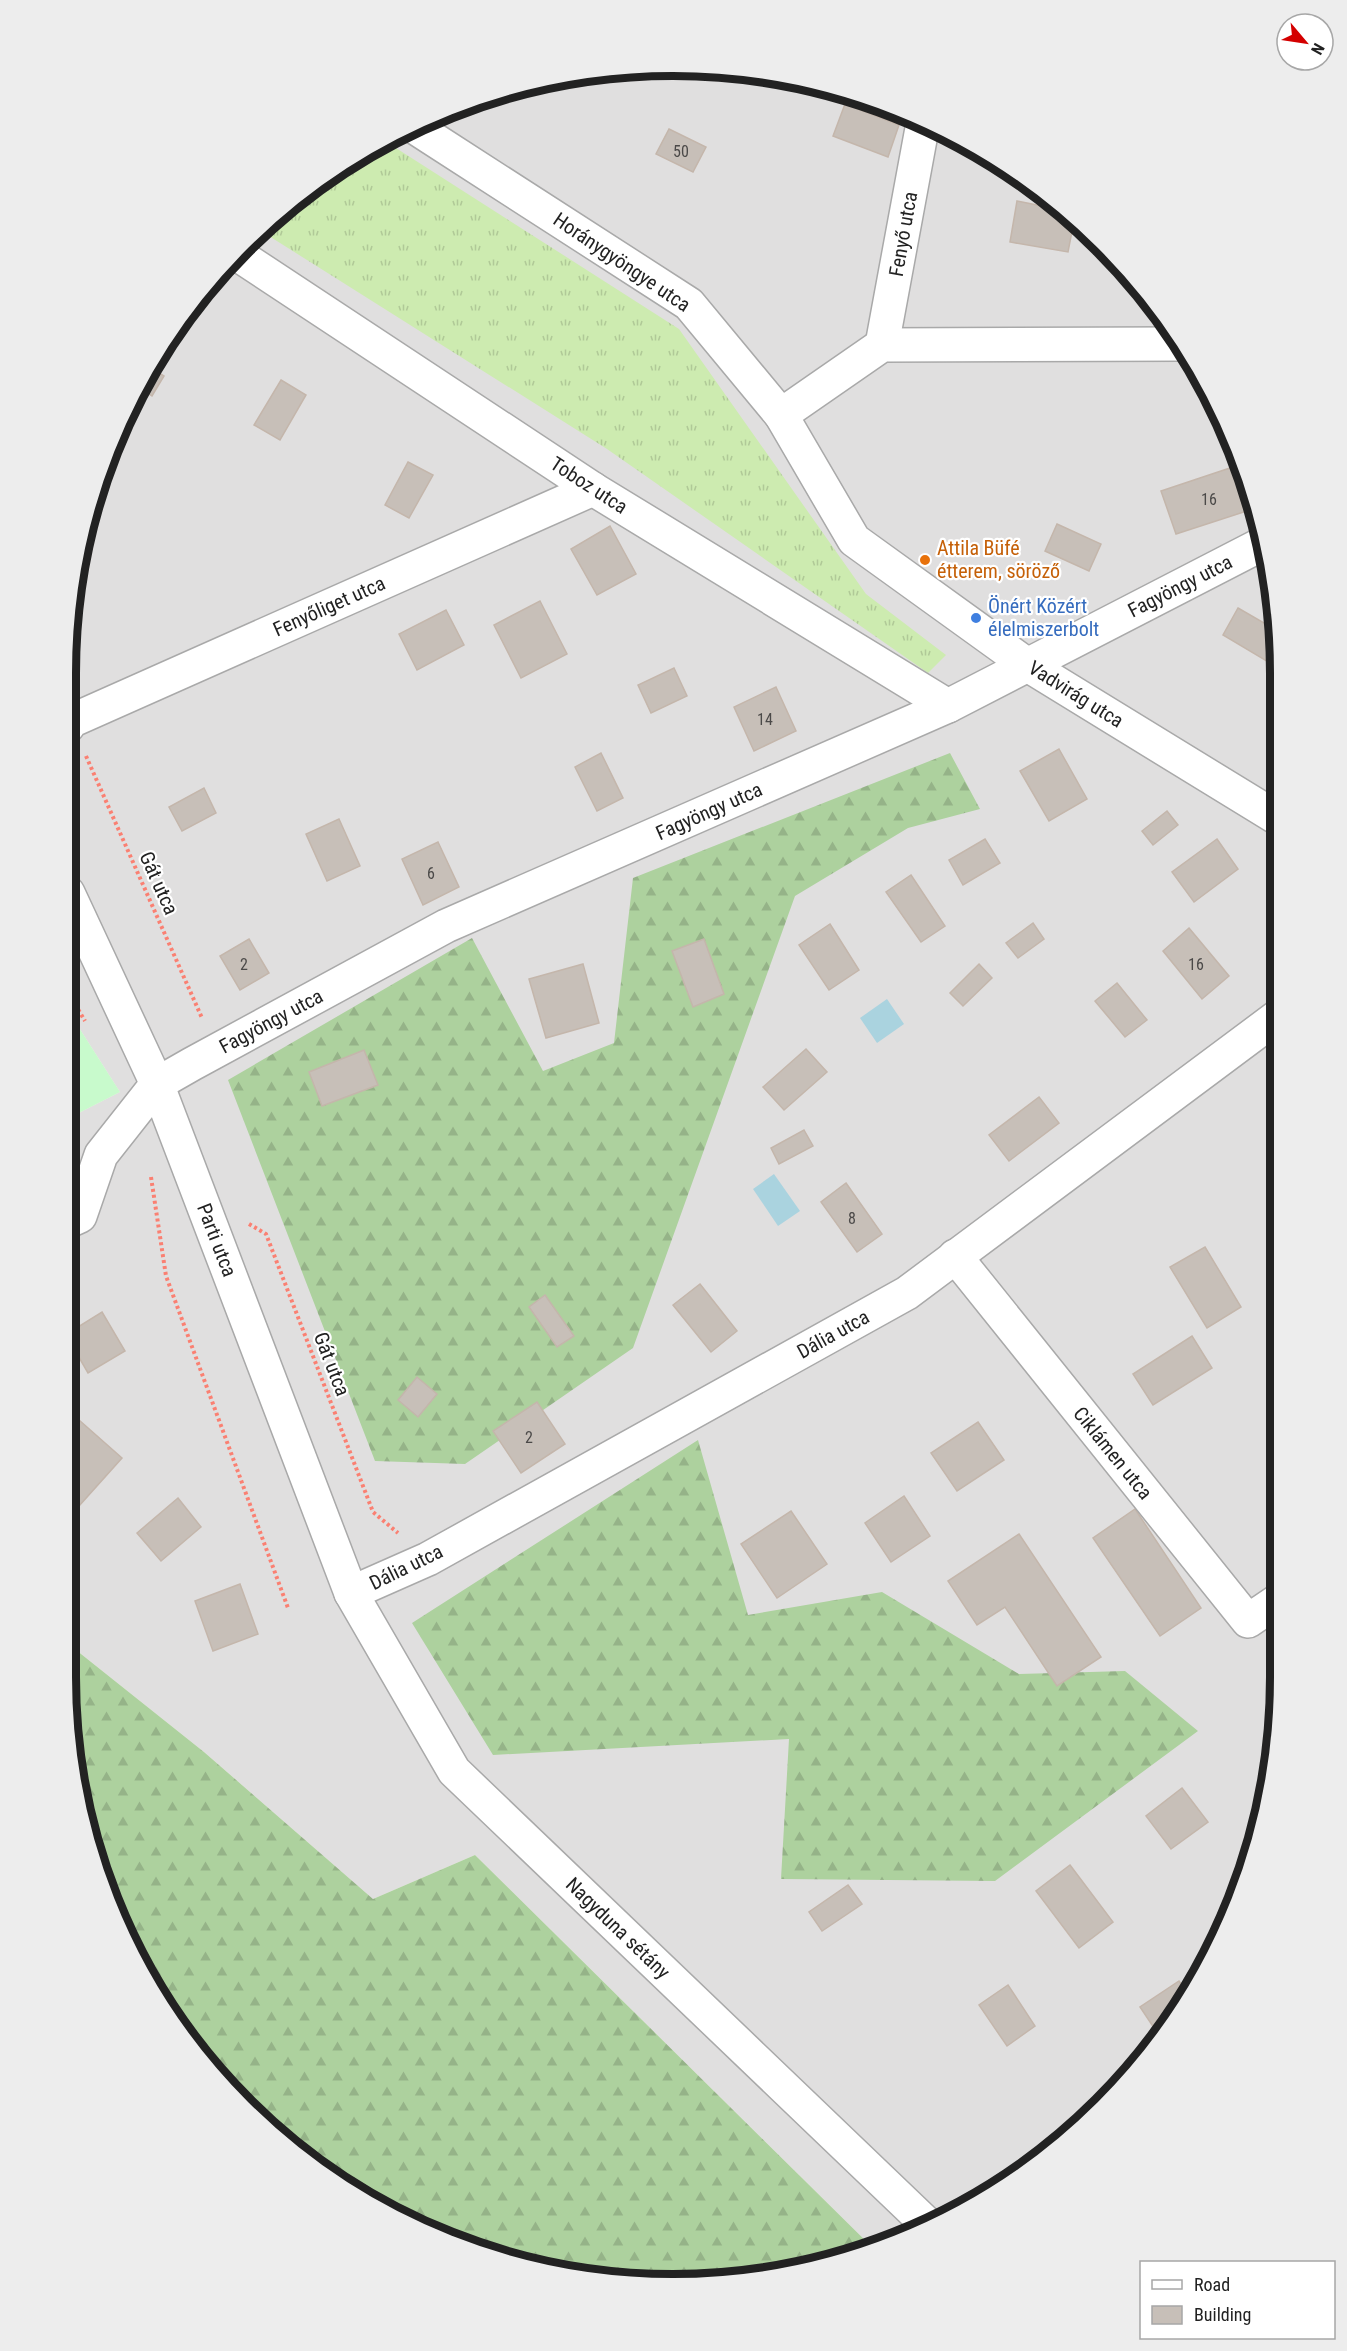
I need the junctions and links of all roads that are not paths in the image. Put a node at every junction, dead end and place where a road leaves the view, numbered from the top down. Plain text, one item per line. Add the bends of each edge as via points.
1 (922, 131) edge
2 (422, 132) edge
3 (244, 259) edge
4 (1171, 344) edge
5 (882, 345) junction
6 (781, 415) junction
7 (593, 489) junction
8 (1257, 547) edge
9 (1026, 664) junction
10 (948, 706) junction
11 (76, 720) edge
12 (1270, 814) edge
13 (76, 910) edge
14 (1270, 1022) edge
15 (158, 1084) junction
16 (76, 1218) edge
17 (955, 1256) junction
18 (351, 1593) junction
19 (1270, 1606) edge
20 (923, 2220) edge

1 - 5 street, Fenyő utca
2 - 6 street, Horánygyöngye utca via 689,304
3 - 7 street, Toboz utca
4 - 5 street
5 - 6 street
6 - 9 street, Vadvirág utca via 854,540
7 - 10 street, Toboz utca
7 - 11 street, Fenyőliget utca
8 - 9 street, Fagyöngy utca
9 - 10 street, Fagyöngy utca
9 - 12 street, Vadvirág utca
10 - 15 street, Fagyöngy utca via 446,926
13 - 15 street, Parti utca
14 - 17 street, Dália utca
15 - 16 street via 101,1155 80,1216
15 - 18 street, Parti utca
17 - 18 street, Dália utca via 907,1293 428,1559
17 - 19 street, Ciklámen utca via 1248,1621
18 - 20 street, Nagyduna sétány via 454,1772

